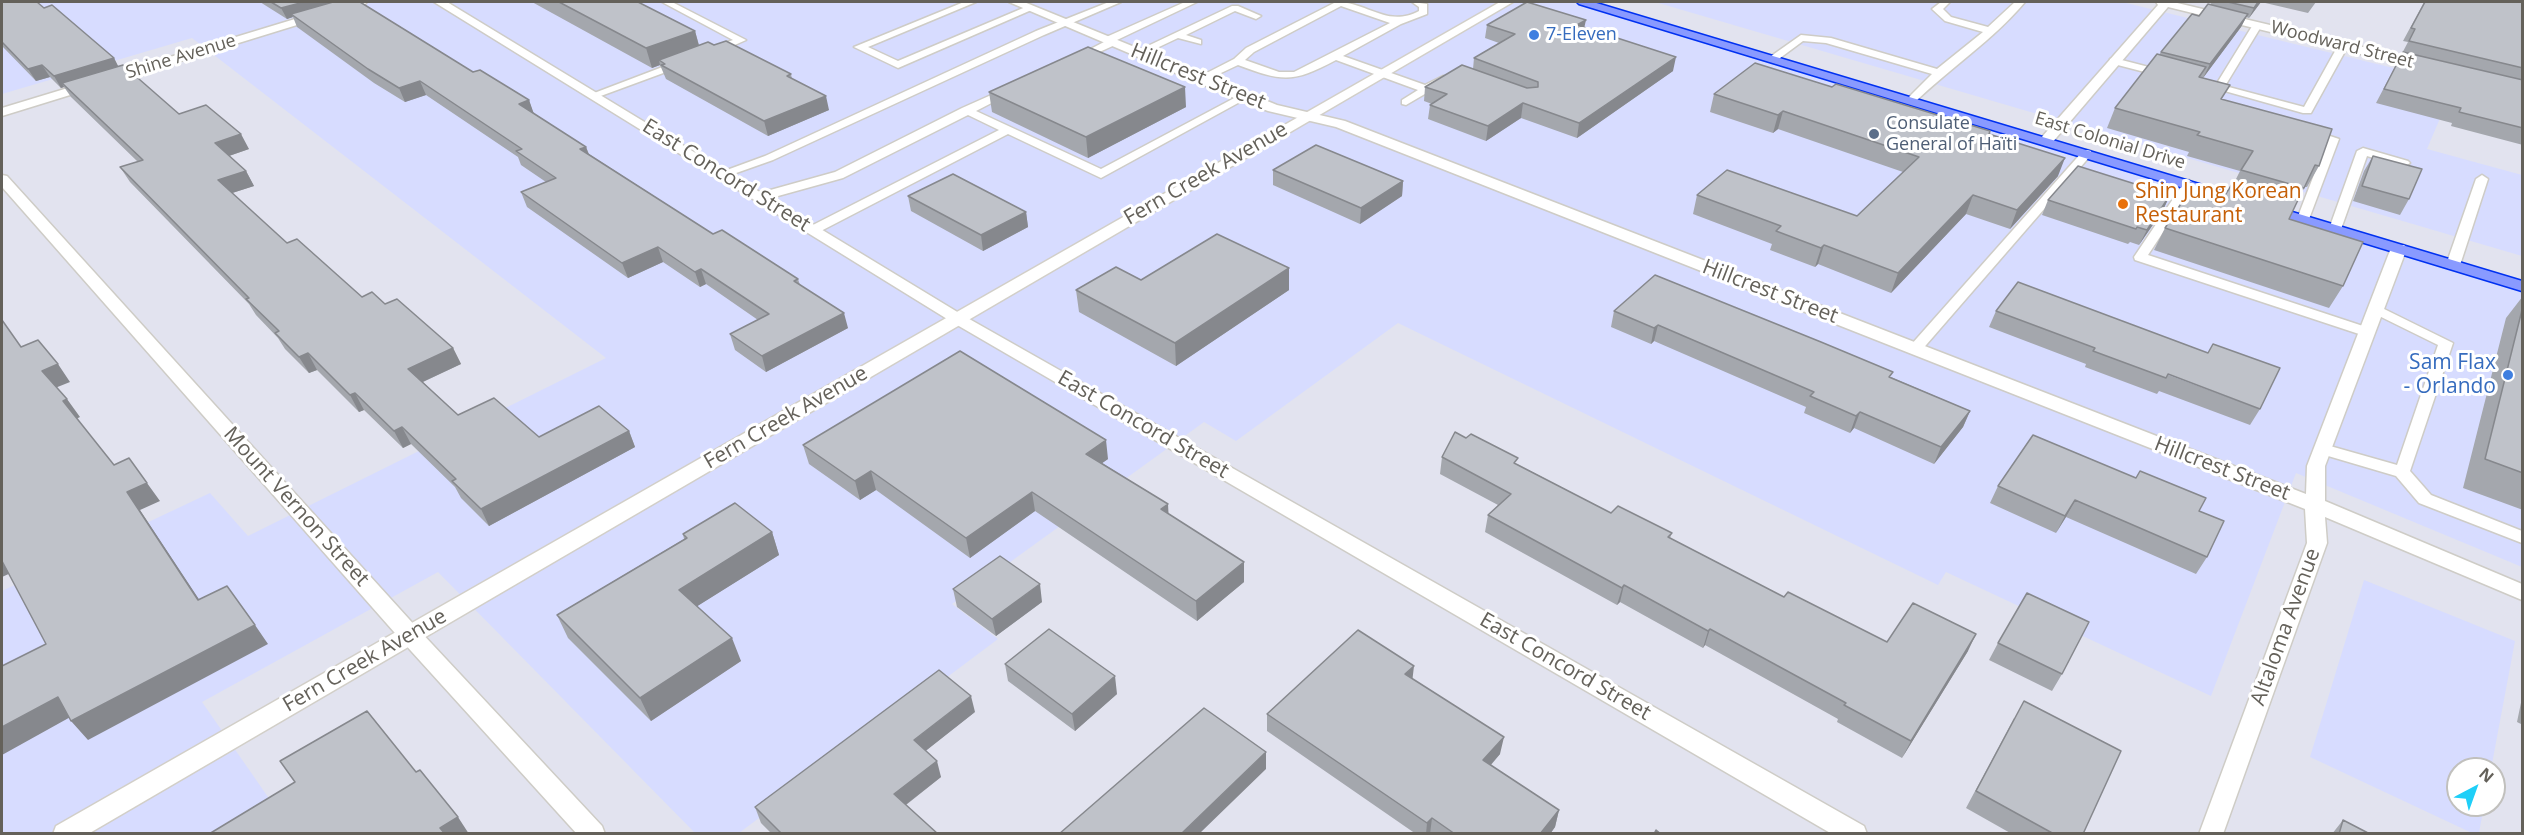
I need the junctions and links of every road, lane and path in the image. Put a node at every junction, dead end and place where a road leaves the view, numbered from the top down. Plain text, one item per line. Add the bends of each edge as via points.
1 (361, 2) edge
2 (440, 2) edge
3 (666, 2) edge
4 (971, 2) edge
5 (1014, 2) edge
6 (1116, 2) edge
7 (1192, 2) edge
8 (1338, 2) edge
9 (1416, 2) edge
10 (1507, 2) edge
11 (1583, 2) edge
12 (1946, 2) edge
13 (2020, 2) edge
14 (2164, 2) edge
15 (1033, 6) edge
16 (1256, 16) dead end
17 (1398, 22) junction
18 (1067, 23) junction
19 (2257, 25) junction
20 (1990, 31) junction
21 (1178, 35) junction
22 (1111, 41) junction
23 (1197, 42) dead end
24 (2343, 46) junction
25 (1138, 53) junction
26 (1335, 56) junction
27 (1772, 59) junction
28 (1238, 61) junction
29 (2114, 61) junction
30 (1071, 62) edge
31 (2432, 67) edge
32 (1455, 72) edge
33 (1382, 73) junction
34 (1940, 73) junction
35 (2177, 77) edge
36 (1200, 78) junction
37 (1018, 86) edge
38 (1426, 89) junction
39 (594, 95) junction
40 (1244, 97) junction
41 (1911, 100) junction
42 (1406, 102) dead end
43 (966, 110) junction
44 (2, 112) edge
45 (1305, 116) junction
46 (1008, 130) junction
47 (2302, 130) edge
48 (2046, 141) junction
49 (2087, 153) junction
50 (2404, 163) edge
51 (722, 174) junction
52 (2, 179) edge
53 (2482, 179) dead end
54 (2188, 184) junction
55 (760, 198) junction
56 (2303, 219) junction
57 (2335, 229) junction
58 (813, 230) junction
59 (2399, 248) junction
60 (2453, 265) junction
61 (2523, 286) edge
62 (2376, 309) junction
63 (958, 319) junction
64 (2367, 332) junction
65 (1915, 349) junction
66 (2323, 449) junction
67 (2402, 472) junction
68 (2314, 506) junction
69 (2523, 537) edge
70 (2523, 592) edge
71 (410, 635) junction
72 (65, 834) edge
73 (593, 834) edge
74 (1855, 834) edge
75 (2211, 834) edge

1 - 44 street, Shine Avenue
2 - 39 street, East Concord Street
3 - 39 lane via 741,40
4 - 15 lane via 859,47 898,65
5 - 15 street, Hillcrest Street
6 - 18 lane
7 - 22 lane
8 - 17 lane
8 - 28 lane via 1250,50
9 - 17 lane via 1424,6 1424,12
10 - 33 street, Fern Creek Avenue
11 - 27 highway, East Colonial Drive
12 - 20 lane via 1937,9 1948,19
13 - 20 lane
14 - 19 street, Woodward Street
14 - 29 street
15 - 18 street, Hillcrest Street
16 - 21 lane via 1235,8
17 - 26 lane
18 - 22 street, Hillcrest Street
18 - 51 lane via 769,158
19 - 24 street, Woodward Street
19 - 24 lane via 2214,87 2307,111
20 - 34 lane
21 - 23 lane
21 - 25 lane
22 - 25 street, Hillcrest Street
22 - 30 lane
24 - 31 street, Woodward Street
25 - 36 street, Hillcrest Street
26 - 28 lane via 1300,76 1289,77
26 - 33 lane
27 - 34 lane via 1801,38 1827,40
27 - 41 highway, East Colonial Drive
28 - 36 lane
29 - 35 lane
29 - 48 street
32 - 38 lane
33 - 38 lane
33 - 45 street, Fern Creek Avenue
34 - 41 lane
36 - 40 street, Hillcrest Street
37 - 43 lane
38 - 42 lane
39 - 51 street, East Concord Street
40 - 45 street, Hillcrest Street
40 - 46 lane via 1101,174
41 - 48 highway, East Colonial Drive
43 - 46 lane
43 - 55 lane via 838,175
45 - 63 street, Fern Creek Avenue
45 - 65 street, Hillcrest Street via 1350,128
46 - 58 lane
47 - 56 lane via 2333,139
48 - 49 highway, East Colonial Drive
49 - 54 highway, East Colonial Drive
49 - 65 lane
50 - 57 lane via 2363,151
51 - 55 street, East Concord Street
52 - 71 street, Mount Vernon Street
53 - 60 lane
54 - 56 highway, East Colonial Drive
54 - 64 lane via 2140,257
55 - 58 street, East Concord Street
56 - 57 highway, East Colonial Drive
57 - 59 highway, East Colonial Drive
58 - 63 street, East Concord Street
59 - 60 highway, East Colonial Drive
59 - 62 street, Altaloma Avenue
60 - 61 highway, East Colonial Drive
62 - 64 street, Altaloma Avenue
62 - 67 lane via 2446,343
63 - 71 street, Fern Creek Avenue
63 - 74 street, East Concord Street
64 - 66 street, Altaloma Avenue
65 - 68 street, Hillcrest Street
66 - 67 lane
66 - 68 street, Altaloma Avenue via 2316,466
67 - 69 lane via 2425,499
68 - 70 street, Hillcrest Street
68 - 75 street, Altaloma Avenue via 2317,543
71 - 72 street, Fern Creek Avenue
71 - 73 street, Mount Vernon Street

